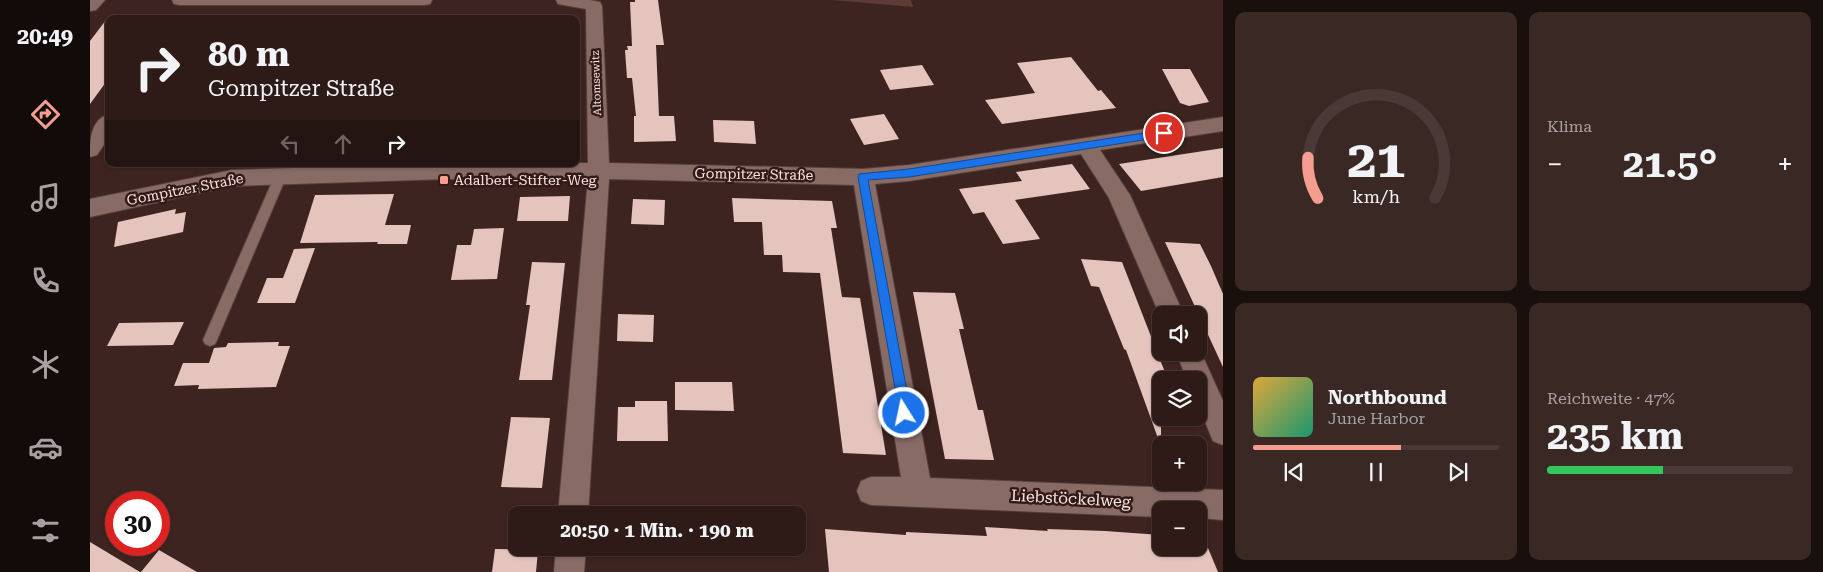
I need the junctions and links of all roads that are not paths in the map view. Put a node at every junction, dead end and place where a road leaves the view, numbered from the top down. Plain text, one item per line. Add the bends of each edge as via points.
1 (97, 0) edge
2 (186, 0) edge
3 (424, 0) edge
4 (564, 0) edge
5 (598, 3) edge
6 (90, 6) edge
7 (179, 15) edge
8 (1223, 124) edge
9 (105, 127) edge
10 (1086, 145) junction
11 (90, 150) edge
12 (599, 171) junction
13 (281, 175) junction
14 (863, 177) junction
15 (90, 208) edge
16 (1168, 306) edge
17 (210, 340) dead end
18 (1192, 361) edge
19 (1223, 432) edge
20 (871, 491) dead end
21 (918, 492) junction
22 (1223, 504) edge
23 (574, 506) edge
24 (570, 556) edge
25 (569, 572) edge

1 - 6 street
2 - 3 street
2 - 7 street
4 - 5 street
5 - 12 street, Altomsewitz
8 - 10 street, Gompitzer Straße
9 - 11 street
10 - 14 street, Gompitzer Straße via 909,173
10 - 16 street via 1119,195
12 - 13 street, Gompitzer Straße
12 - 14 street, Gompitzer Straße
12 - 23 street
13 - 15 street, Gompitzer Straße via 232,178
13 - 17 lane
14 - 21 street
18 - 19 street
20 - 21 street, Liebstöckelweg
21 - 22 street, Liebstöckelweg
24 - 25 street

